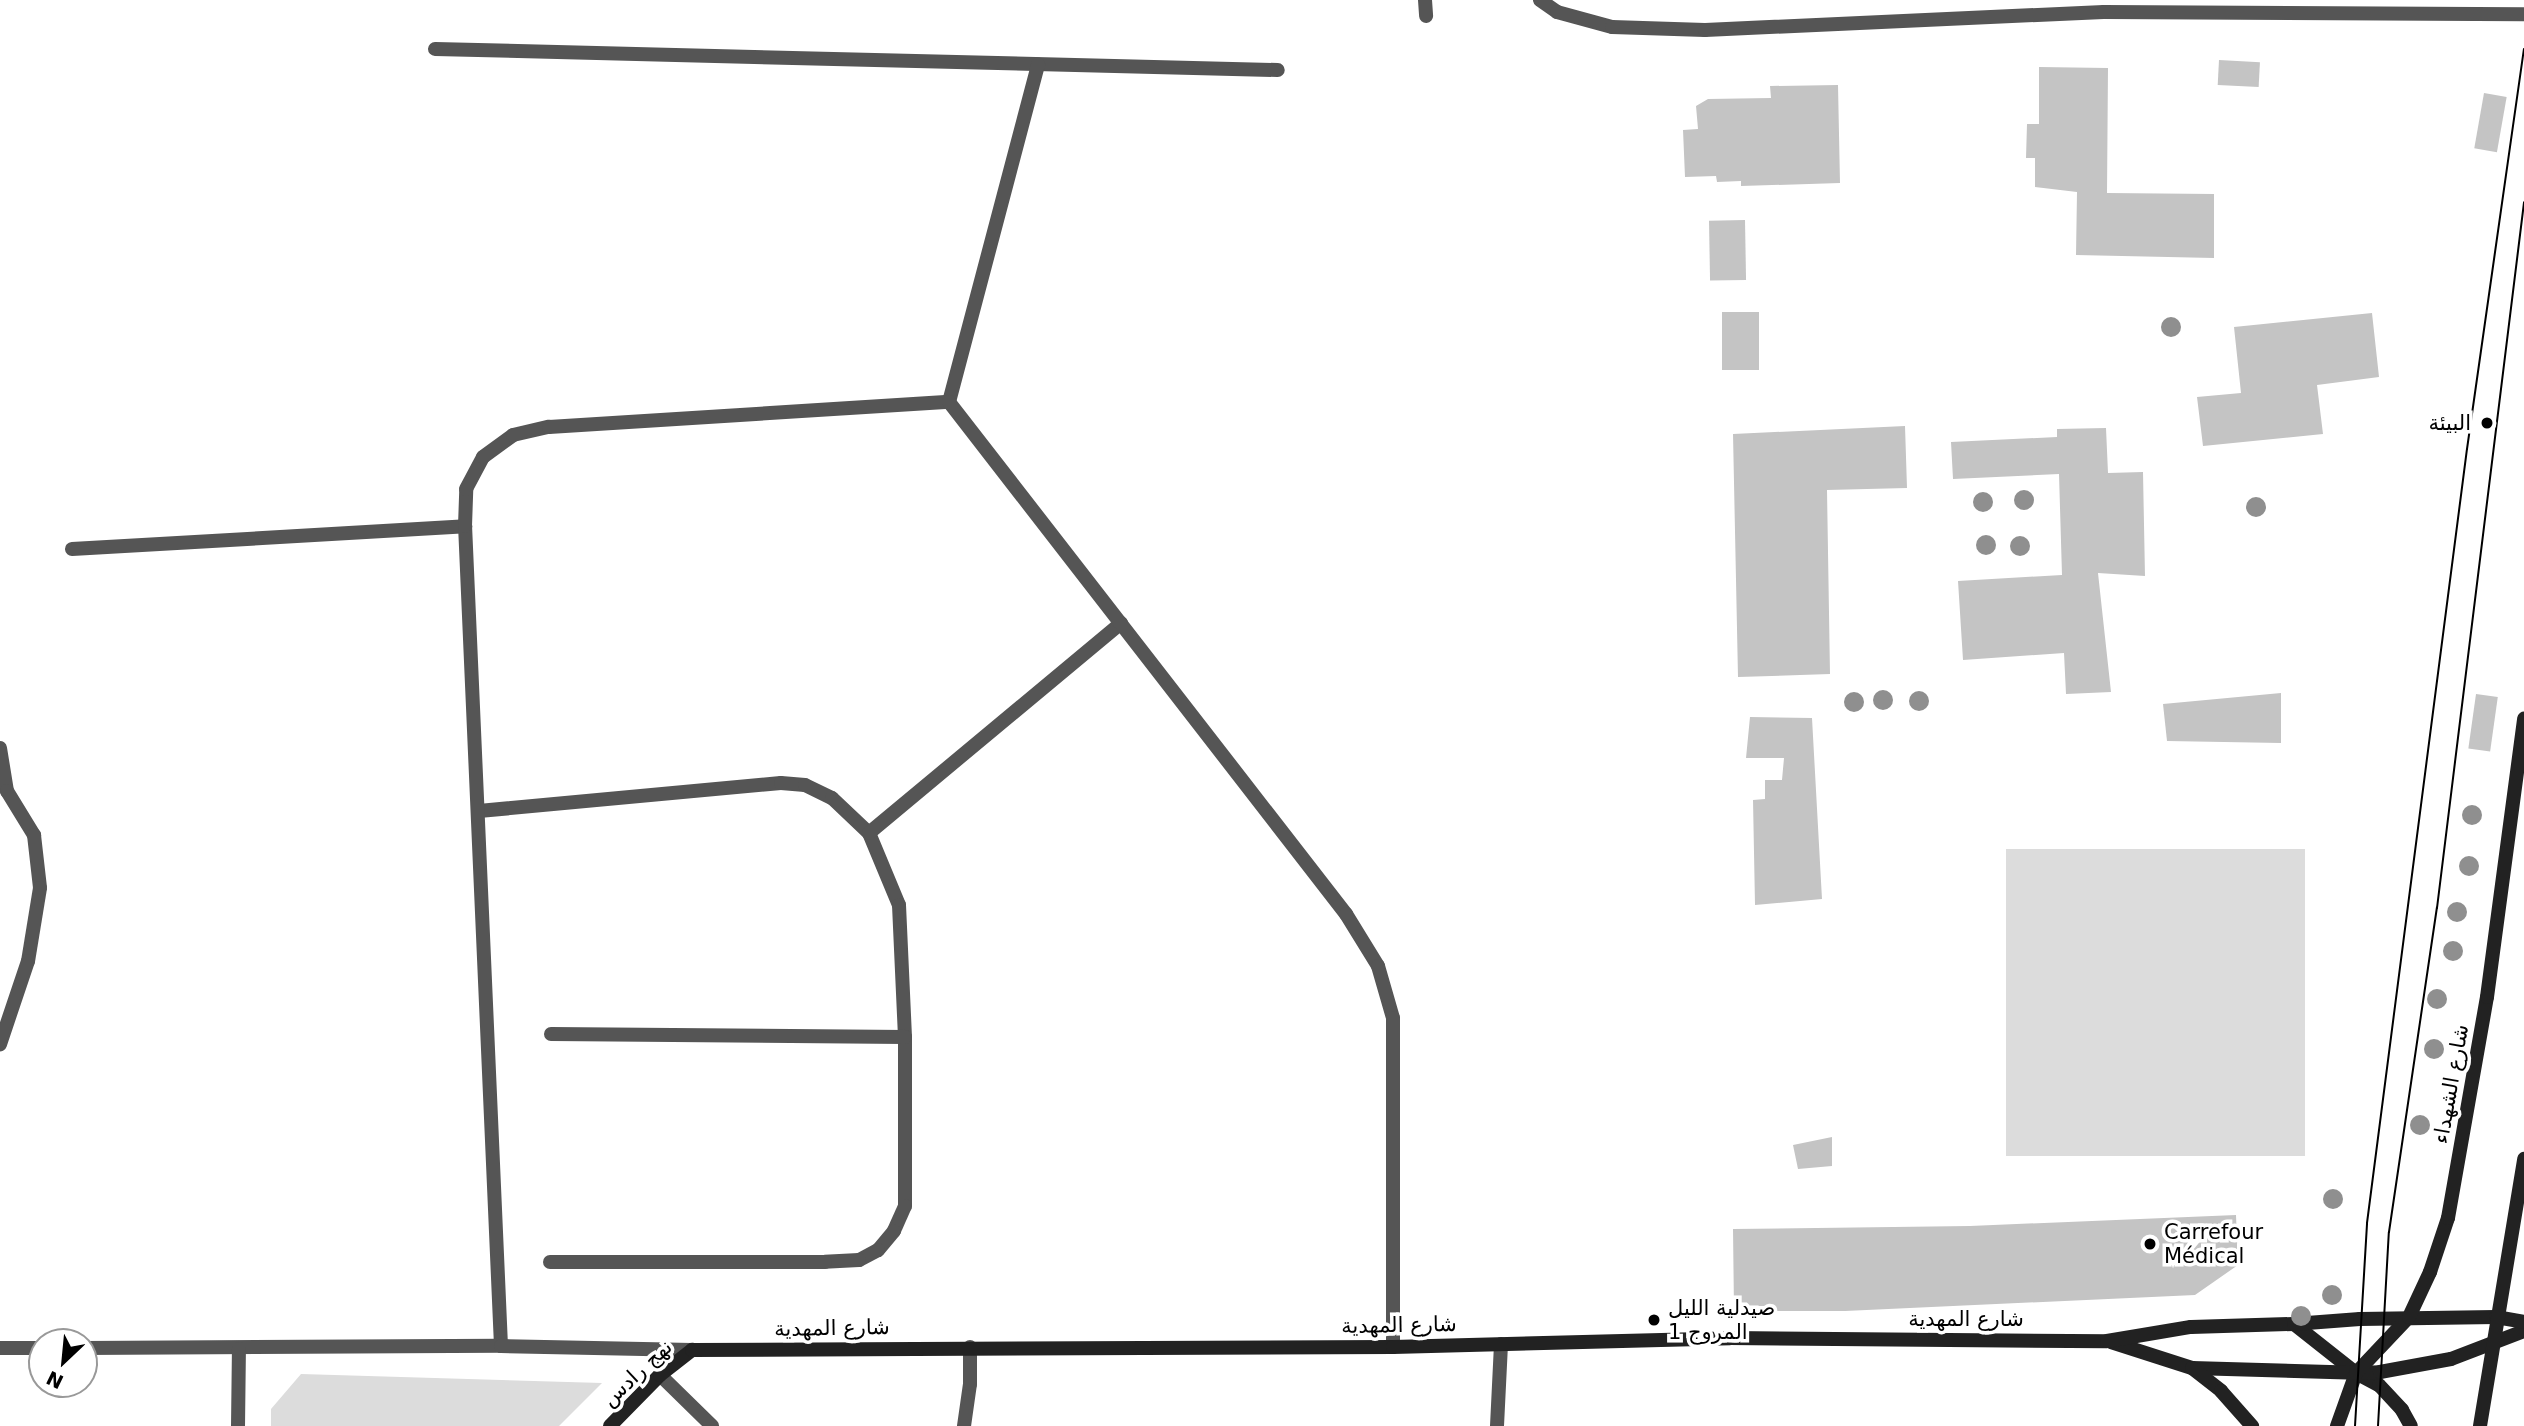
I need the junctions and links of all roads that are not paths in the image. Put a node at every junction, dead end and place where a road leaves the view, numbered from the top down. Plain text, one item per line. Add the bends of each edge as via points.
1 (1425, 0) edge
2 (1540, 0) edge
3 (2105, 6) edge
4 (2524, 14) edge
5 (1426, 16) dead end
6 (435, 49) dead end
7 (1038, 65) junction
8 (1278, 70) dead end
9 (949, 402) junction
10 (465, 526) junction
11 (72, 549) dead end
12 (1121, 623) junction
13 (2524, 718) edge
14 (0, 748) edge
15 (480, 811) junction
16 (869, 833) junction
17 (551, 1034) dead end
18 (905, 1037) junction
19 (0, 1044) edge
20 (2524, 1159) edge
21 (550, 1262) dead end
22 (2409, 1317) junction
23 (2496, 1317) junction
24 (2524, 1322) edge
25 (2294, 1324) junction
26 (2524, 1331) edge
27 (2107, 1341) junction
28 (2494, 1343) junction
29 (1501, 1344) junction
30 (501, 1346) junction
31 (970, 1347) junction
32 (1393, 1347) junction
33 (0, 1348) edge
34 (28, 1348) edge
35 (98, 1349) edge
36 (239, 1349) junction
37 (692, 1350) junction
38 (2192, 1368) junction
39 (2356, 1373) junction
40 (660, 1375) junction
41 (238, 1426) edge
42 (610, 1426) edge
43 (712, 1426) edge
44 (964, 1426) edge
45 (1497, 1426) edge
46 (2252, 1426) edge
47 (2337, 1426) edge
48 (2410, 1426) edge
49 (2480, 1426) edge

1 - 5 street
2 - 3 street via 1558,12 1612,27 1705,30
3 - 4 street
6 - 7 street
7 - 8 street
7 - 9 street
9 - 10 street via 549,427 513,435 484,457 466,489
9 - 12 street
10 - 11 street
10 - 15 street
12 - 16 street
12 - 32 street via 1346,914 1378,966 1393,1018
13 - 22 street, شارع الشهداء via 2487,997 2457,1170 2442,1237
14 - 19 street via 7,791 34,835 40,888 28,961
15 - 16 street via 781,783 805,785 832,798
15 - 30 street
16 - 18 street via 899,905
17 - 18 street
18 - 21 street via 905,1206 894,1231 878,1250 859,1260 825,1262
20 - 23 street
22 - 23 street
22 - 25 street
22 - 39 street, شارع الشهداء
23 - 24 street
23 - 28 street
25 - 27 street via 2191,1327
25 - 39 street
26 - 28 street
27 - 29 street, شارع المهدية via 1730,1338
27 - 38 street
28 - 39 street via 2451,1359
28 - 49 street
29 - 32 street, شارع المهدية
29 - 45 street
30 - 36 street
30 - 37 street
31 - 32 street, شارع المهدية
31 - 37 street, شارع المهدية
31 - 44 street
33 - 34 street
35 - 36 street
36 - 41 street
37 - 40 street, نهج رادس
38 - 39 street
38 - 46 street via 2221,1391
39 - 47 street, شارع الشهداء
39 - 48 street via 2379,1385
40 - 42 street, نهج رادس
40 - 43 street

